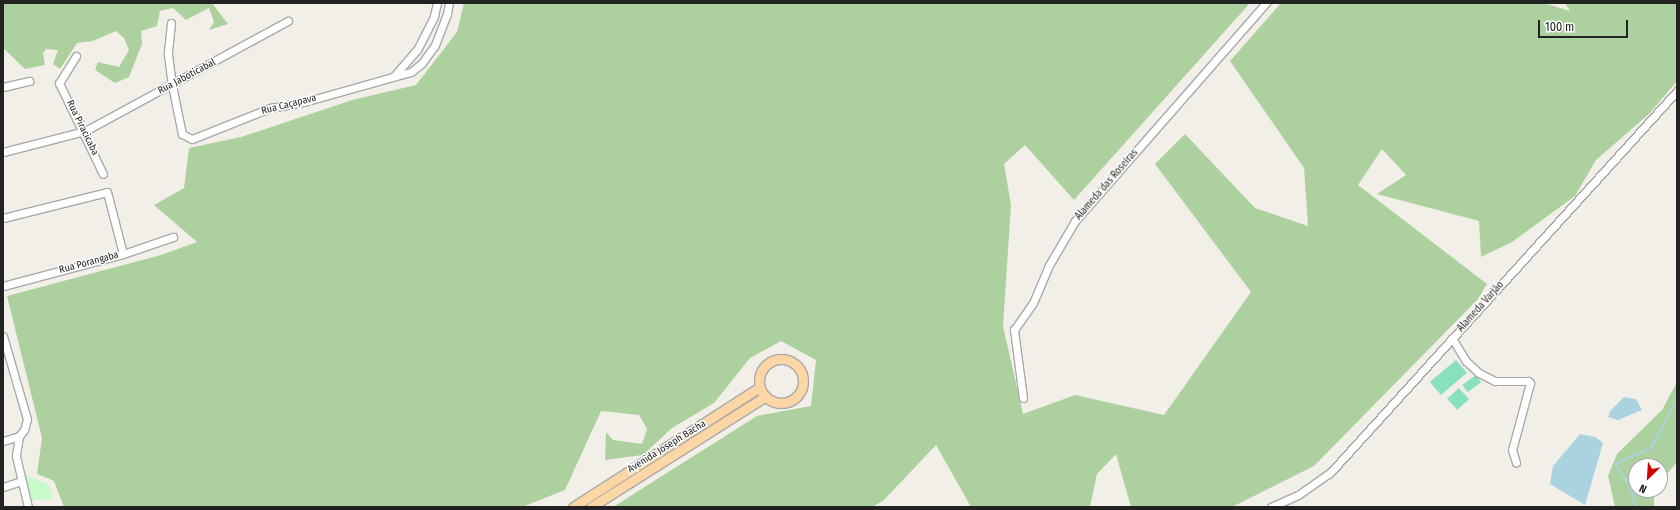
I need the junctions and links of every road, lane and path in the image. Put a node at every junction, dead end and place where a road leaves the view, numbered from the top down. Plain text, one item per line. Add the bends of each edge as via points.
1 (437, 3) edge
2 (449, 3) edge
3 (1266, 3) edge
4 (288, 21) dead end
5 (171, 23) dead end
6 (76, 56) dead end
7 (392, 77) junction
8 (29, 81) dead end
9 (172, 85) junction
10 (3, 88) edge
11 (1677, 91) edge
12 (85, 132) junction
13 (3, 152) edge
14 (103, 174) dead end
15 (3, 218) edge
16 (173, 237) dead end
17 (123, 254) junction
18 (3, 286) edge
19 (3, 336) edge
20 (1452, 338) junction
21 (760, 387) junction
22 (766, 396) junction
23 (1023, 398) dead end
24 (19, 436) junction
25 (3, 440) edge
26 (1516, 462) dead end
27 (21, 482) junction
28 (3, 486) edge
29 (28, 507) edge
30 (573, 507) edge
31 (591, 507) edge
32 (1271, 507) edge

1 - 7 street via 434,16 417,50
2 - 7 street, Rua Caçapava via 435,45 422,63 411,72
3 - 23 street, Alameda das Roseiras via 1075,221 1048,267 1033,303 1014,330
4 - 9 street, Rua Jaboticabal
5 - 9 street via 168,54
6 - 12 street, Rua Piracicaba via 59,83
7 - 9 street, Rua Caçapava via 377,83 270,108 192,139 182,134
8 - 10 street
9 - 12 street, Rua Jaboticabal
11 - 20 street, Alameda Varjão
12 - 13 street, Rua Jaboticabal
12 - 14 street, Rua Piracicaba
15 - 17 street via 107,192
16 - 17 street, Rua Porangaba
17 - 18 street, Rua Porangaba
19 - 24 street via 27,419
20 - 26 street via 1466,361 1480,374 1495,381 1530,383 1512,450
20 - 32 street, Alameda Varjão via 1330,473 1298,495
21 - 22 main road
21 - 22 main road via 760,373 769,362 776,359 790,360 800,369 803,383 798,396 792,400 778,402
21 - 30 main road, Avenida Joseph Bacha
22 - 31 main road, Avenida Joseph Bacha
24 - 25 street
24 - 27 street via 16,456
27 - 28 street
27 - 29 street

